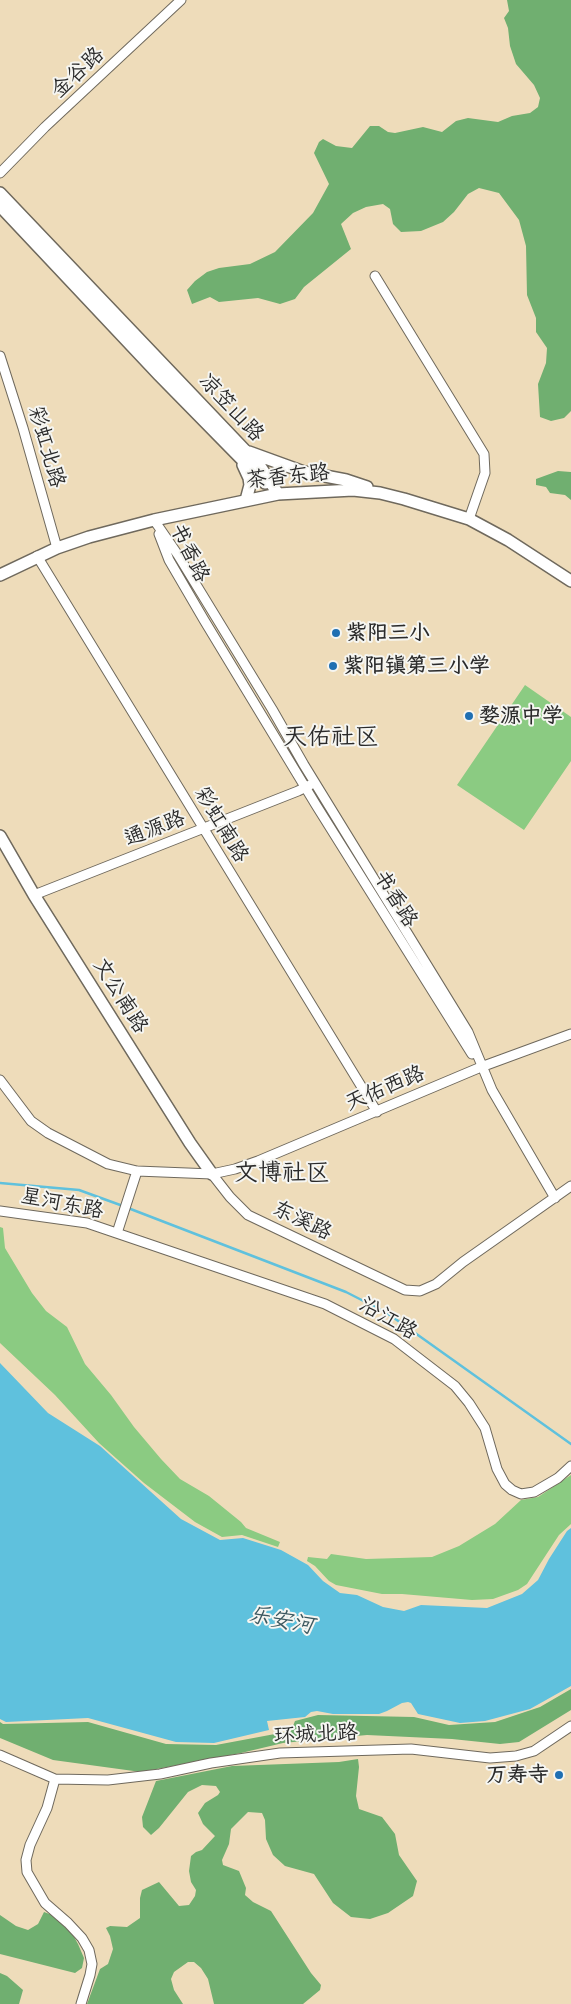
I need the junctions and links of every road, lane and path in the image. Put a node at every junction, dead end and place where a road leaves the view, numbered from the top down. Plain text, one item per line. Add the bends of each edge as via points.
1 (181, 0) edge
2 (0, 173) edge
3 (0, 192) edge
4 (0, 206) edge
5 (375, 276) dead end
6 (0, 356) edge
7 (240, 452) junction
8 (380, 493) junction
9 (278, 494) junction
10 (246, 500) junction
11 (470, 519) junction
12 (154, 520) junction
13 (57, 548) junction
14 (37, 556) junction
15 (0, 575) edge
16 (571, 581) edge
17 (315, 782) junction
18 (306, 787) junction
19 (203, 829) junction
20 (0, 836) edge
21 (34, 895) junction
22 (571, 1034) edge
23 (481, 1067) junction
24 (0, 1080) edge
25 (377, 1112) junction
26 (138, 1170) junction
27 (212, 1174) junction
28 (571, 1186) edge
29 (555, 1198) junction
30 (0, 1211) edge
31 (118, 1233) junction
32 (571, 1466) edge
33 (571, 1726) edge
34 (0, 1755) edge
35 (55, 1779) junction
36 (81, 2004) edge

1 - 2 street, 金谷路
3 - 7 main road, 凉笠山路
4 - 7 main road, 凉笠山路
5 - 11 street via 484,454 486,473
6 - 13 street, 彩虹北路
7 - 8 main road via 304,472 346,480
7 - 9 main road, 凉笠山路
7 - 10 main road via 250,485
8 - 9 main road, 茶香东路 via 352,490
8 - 11 main road, 茶香东路
9 - 10 main road, 茶香东路
10 - 12 main road, 茶香东路
11 - 16 main road, 茶香东路
12 - 13 main road, 茶香东路
12 - 17 street, 书香路
12 - 18 street, 书香路 via 169,560
13 - 14 main road, 茶香东路
14 - 15 main road, 茶香东路
14 - 19 street, 彩虹南路
17 - 18 street, 通源路
17 - 23 street, 书香路 via 468,1032
18 - 19 street, 通源路
18 - 23 street, 书香路
19 - 21 street, 通源路
19 - 25 street, 彩虹南路
20 - 21 main road, 文公南路
21 - 27 main road, 文公南路
22 - 23 street, 天佑西路
23 - 25 street, 天佑西路
23 - 29 street, 书香路
24 - 26 street via 31,1121 48,1133 108,1164
25 - 27 street, 天佑西路 via 235,1170
26 - 27 street
26 - 31 street
27 - 29 street, 东溪路 via 248,1215 405,1290 420,1291 436,1284
28 - 29 street, 东溪路
30 - 31 street, 星河东路 via 87,1223
31 - 32 street, 沿江路 via 325,1304 394,1339 455,1386 469,1403 485,1428 496,1469 505,1484 521,1494 541,1488
33 - 35 street, 环城北路 via 534,1750 516,1756 490,1758 411,1749 280,1753 160,1774 108,1780
34 - 35 street
35 - 36 street via 47,1808 30,1845 27,1872 45,1903 68,1923 89,1950 92,1964

